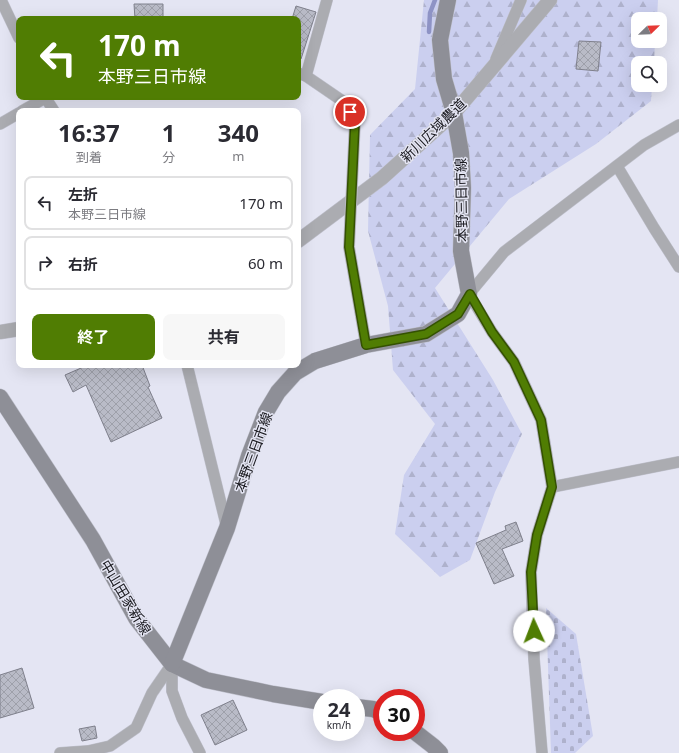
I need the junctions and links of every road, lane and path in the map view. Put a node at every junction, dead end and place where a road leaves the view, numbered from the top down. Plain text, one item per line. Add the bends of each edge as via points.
1 (1, 0) edge
2 (327, 0) edge
3 (448, 0) edge
4 (521, 0) edge
5 (550, 0) edge
6 (16, 32) edge
7 (492, 69) junction
8 (302, 75) edge
9 (41, 100) edge
10 (27, 108) edge
11 (454, 113) junction
12 (16, 115) edge
13 (0, 124) edge
14 (679, 125) edge
15 (617, 166) junction
16 (301, 239) edge
17 (679, 267) edge
18 (470, 294) junction
19 (16, 329) edge
20 (0, 332) edge
21 (366, 345) junction
22 (188, 368) edge
23 (0, 397) edge
24 (679, 462) edge
25 (552, 487) junction
26 (227, 528) junction
27 (172, 664) junction
28 (313, 701) edge
29 (425, 740) edge
30 (60, 753) edge
31 (200, 753) edge
32 (440, 753) edge
33 (542, 753) edge

1 - 6 street
2 - 8 street
3 - 11 main road, 本野三日市線 via 440,40 444,79
4 - 7 street
5 - 7 street, 新川広域農道
7 - 11 street, 新川広域農道
8 - 21 street, bridge via 344,102 355,121 349,247
9 - 10 street
11 - 16 street, 新川広域農道 via 382,178
11 - 18 main road, 本野三日市線 via 461,153 463,188 461,251
12 - 13 street
14 - 15 street via 644,145
15 - 17 street
15 - 18 street via 504,252
18 - 21 main road, 本野三日市線 via 458,314 426,334
18 - 25 street via 492,332 514,362 541,420
19 - 20 street
21 - 26 main road, 本野三日市線 via 315,361 295,373 278,392 266,412 249,456
22 - 26 street
23 - 27 main road, 中山田家新線 via 92,540 136,618
24 - 25 street
25 - 33 street via 537,535 531,572 534,659
26 - 27 main road, 本野三日市線
27 - 28 main road, 中山田家新線 via 206,680
27 - 30 street via 152,693 136,728 110,746
27 - 31 street via 172,691
29 - 32 main road

